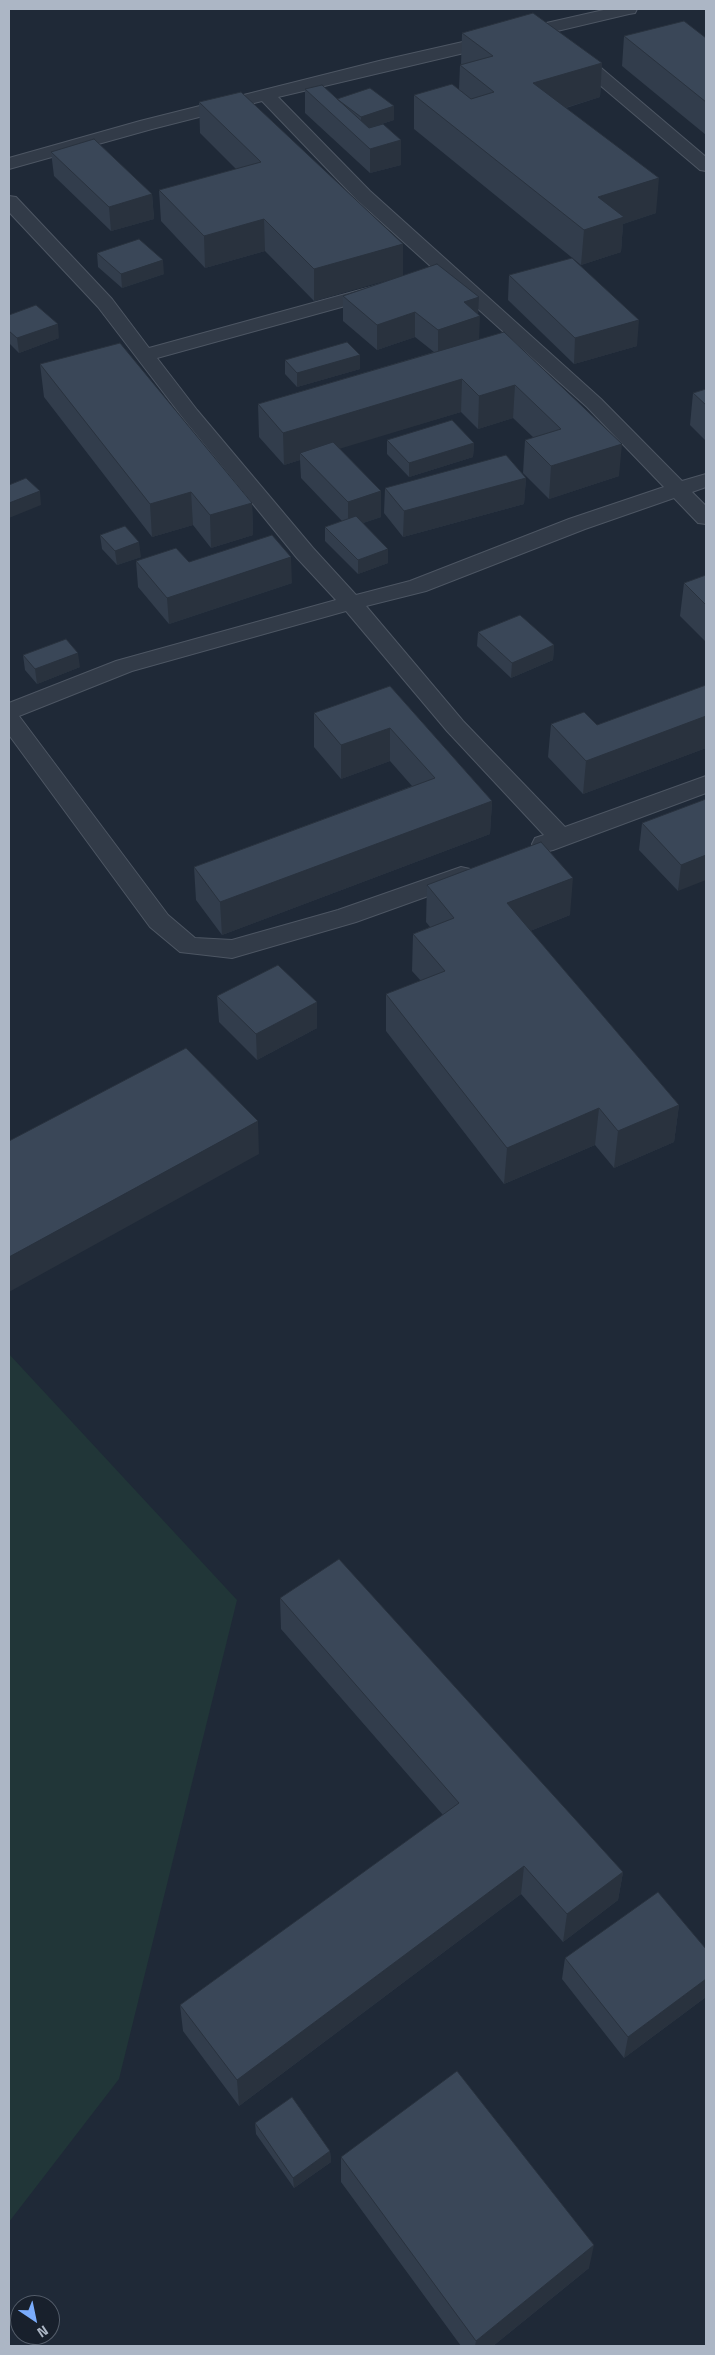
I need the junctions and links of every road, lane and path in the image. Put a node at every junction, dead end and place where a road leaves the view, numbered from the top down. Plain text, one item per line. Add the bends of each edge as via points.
1 (629, 9) edge
2 (545, 28) junction
3 (266, 96) junction
4 (9, 164) edge
5 (706, 166) edge
6 (9, 201) edge
7 (447, 272) junction
8 (428, 278) edge
9 (400, 285) edge
10 (145, 355) junction
11 (706, 480) edge
12 (678, 488) junction
13 (706, 518) edge
14 (351, 603) junction
15 (9, 711) edge
16 (9, 719) edge
17 (706, 784) edge
18 (561, 838) junction
19 (524, 852) edge
20 (486, 865) edge

1 - 2 street
2 - 3 street
2 - 5 street
3 - 4 street via 146,125
3 - 7 street via 363,195
6 - 10 street via 105,303
7 - 8 street
7 - 12 street via 594,403
9 - 10 street
10 - 14 street via 305,553
11 - 12 street
12 - 13 street
12 - 14 street via 418,586
14 - 15 street via 124,666
14 - 18 street via 454,726
16 - 20 street via 159,921 189,946 232,950 347,916
17 - 18 street
18 - 19 street

